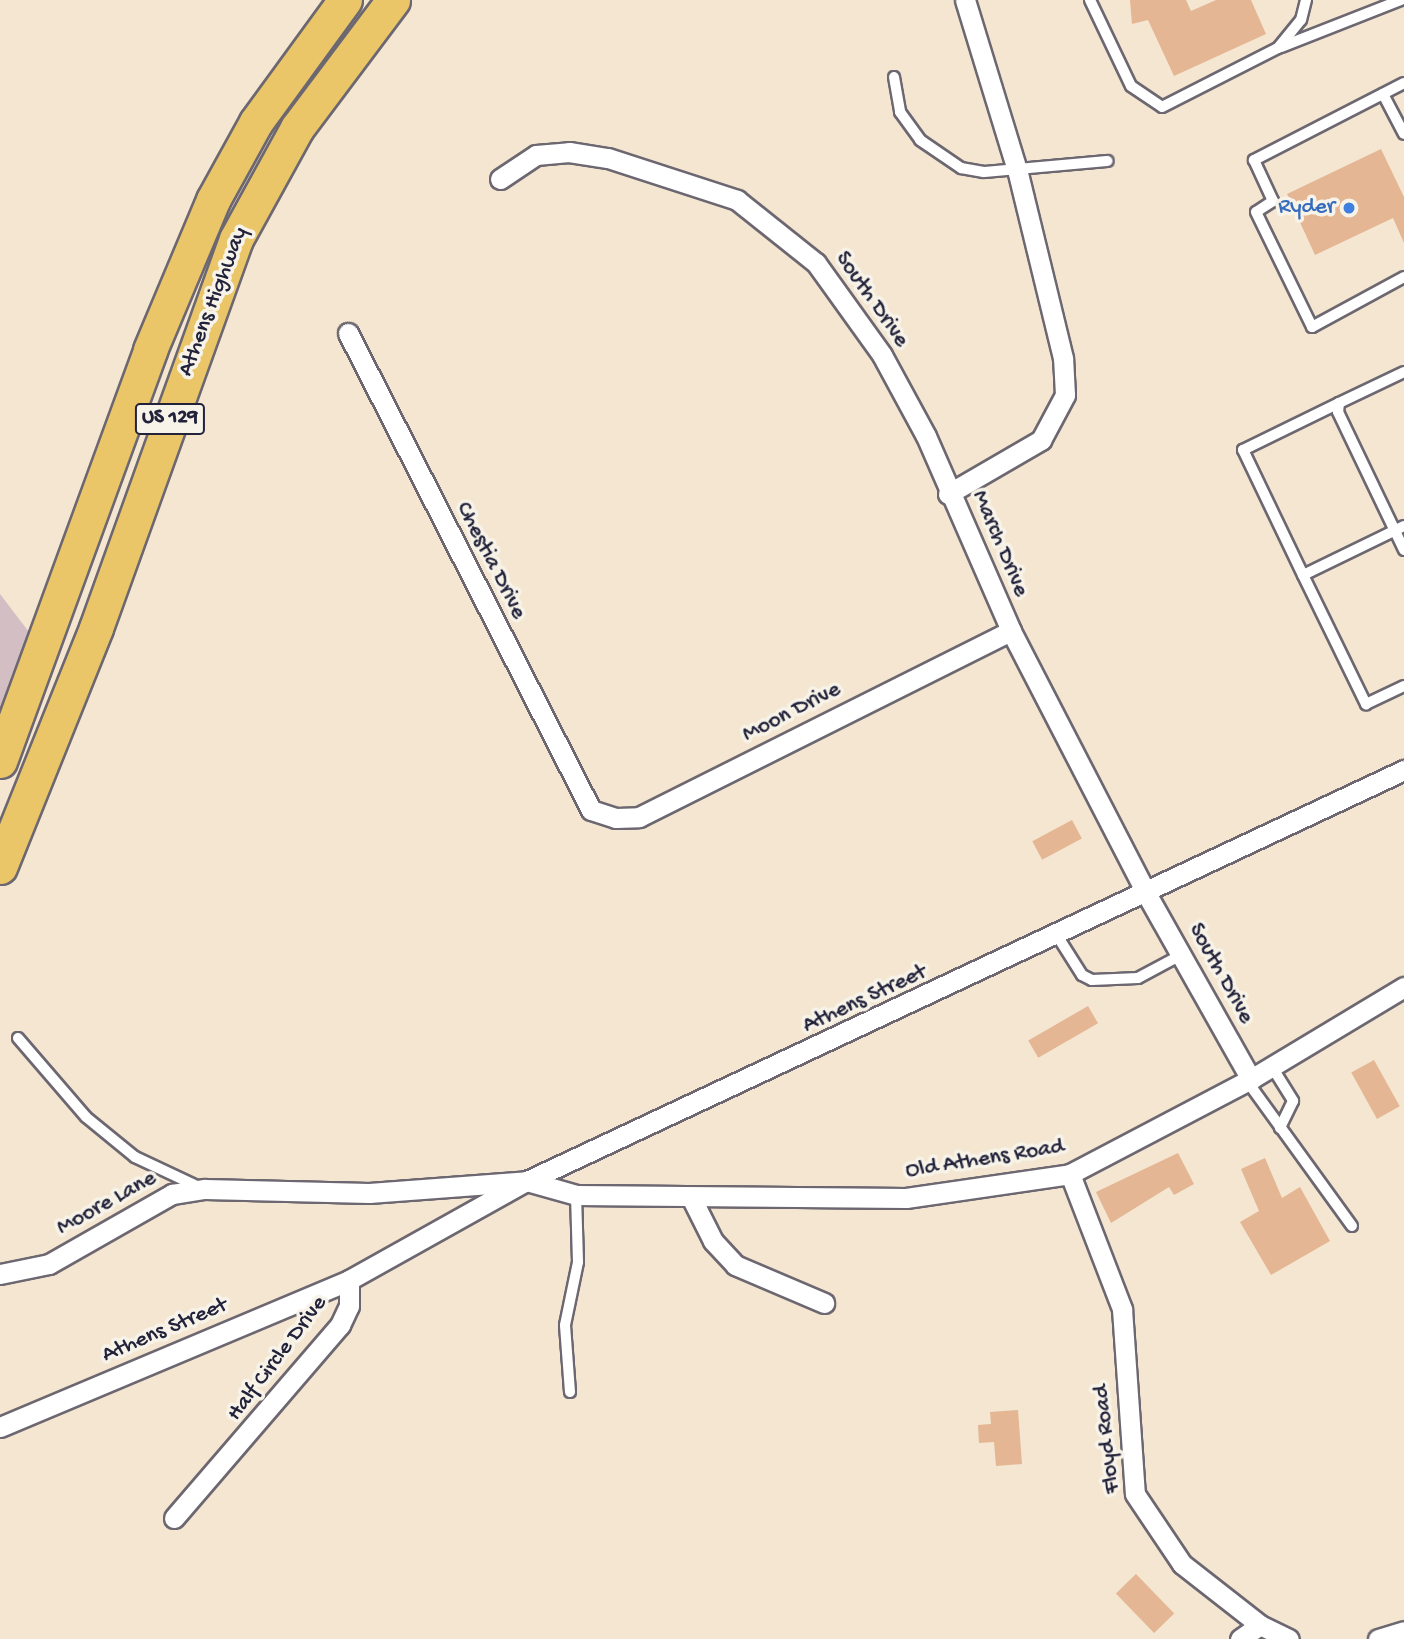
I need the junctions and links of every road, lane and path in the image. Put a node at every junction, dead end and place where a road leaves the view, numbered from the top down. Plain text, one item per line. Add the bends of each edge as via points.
1 (345, 0) edge
2 (394, 0) edge
3 (965, 0) edge
4 (1090, 0) edge
5 (1306, 0) edge
6 (1401, 0) edge
7 (1278, 48) junction
8 (894, 77) dead end
9 (1404, 83) edge
10 (1383, 94) junction
11 (1404, 134) edge
12 (1108, 161) dead end
13 (1017, 170) junction
14 (500, 179) dead end
15 (1404, 276) edge
16 (348, 333) dead end
17 (1404, 372) edge
18 (1339, 403) junction
19 (948, 494) junction
20 (1399, 529) edge
21 (1404, 550) edge
22 (1303, 575) junction
23 (1011, 631) junction
24 (1404, 686) edge
25 (3, 744) edge
26 (1404, 770) edge
27 (591, 810) joint
28 (0, 867) edge
29 (1146, 893) junction
30 (1058, 937) junction
31 (1181, 955) junction
32 (1404, 987) edge
33 (18, 1038) dead end
34 (1272, 1067) junction
35 (1249, 1080) junction
36 (1280, 1128) junction
37 (1070, 1174) junction
38 (527, 1181) junction
39 (205, 1189) junction
40 (325, 1190) joint
41 (576, 1195) junction
42 (691, 1197) junction
43 (1352, 1226) dead end
44 (0, 1274) edge
45 (349, 1280) junction
46 (824, 1303) dead end
47 (570, 1392) dead end
48 (0, 1427) edge
49 (174, 1518) dead end
50 (1260, 1625) junction
51 (1404, 1631) edge
52 (1240, 1639) edge
53 (1289, 1639) edge
54 (1378, 1639) edge

1 - 25 highway, Athens Highway / US 129 via 256,122 213,200 150,350
2 - 28 highway, Athens Highway / US 129 via 297,128 236,239 96,628
3 - 13 street, March Drive
4 - 7 lane via 1131,86 1162,107
5 - 7 lane via 1301,20
6 - 7 lane
8 - 13 lane via 900,112 941,159 984,172
9 - 10 lane
10 - 11 lane
10 - 15 lane via 1254,160 1273,201 1256,212 1312,327
12 - 13 lane
13 - 19 street, March Drive via 1063,358 1065,394 1041,440
14 - 19 street, South Drive via 536,155 569,152 667,177 748,208 816,263 849,304 926,436
16 - 27 street, Chestia Drive
17 - 18 lane
18 - 20 lane
18 - 22 lane via 1242,450
19 - 23 street, March Drive
20 - 21 lane
20 - 22 lane
22 - 24 lane via 1366,704
23 - 27 street, Moon Drive via 639,817
23 - 29 street, March Drive
26 - 29 street, Athens Street
29 - 30 street, Athens Street
29 - 31 street, South Drive
30 - 31 lane via 1082,975 1092,980 1138,978
30 - 38 street, Athens Street
31 - 35 street, South Drive
32 - 34 street, Old Athens Road
33 - 39 lane via 86,1117 135,1157
34 - 35 street, Old Athens Road
34 - 36 lane via 1293,1101
35 - 36 lane
35 - 37 street, Old Athens Road
36 - 43 lane
37 - 42 street, Old Athens Road via 906,1198
37 - 50 street, Floyd Road via 1122,1309 1135,1494 1182,1564
38 - 40 street, Athens Street
38 - 41 street, Old Athens Road
38 - 45 street, Half Circle Drive
39 - 40 street, Moore Lane
39 - 44 street, Moore Lane via 172,1194 49,1264
41 - 42 street, Old Athens Road
41 - 47 lane via 578,1262 565,1325
42 - 46 street via 713,1241 735,1265
45 - 48 street, Athens Street
45 - 49 street, Half Circle Drive via 349,1306 340,1325
50 - 52 street
50 - 53 street, Floyd Road
51 - 54 street

